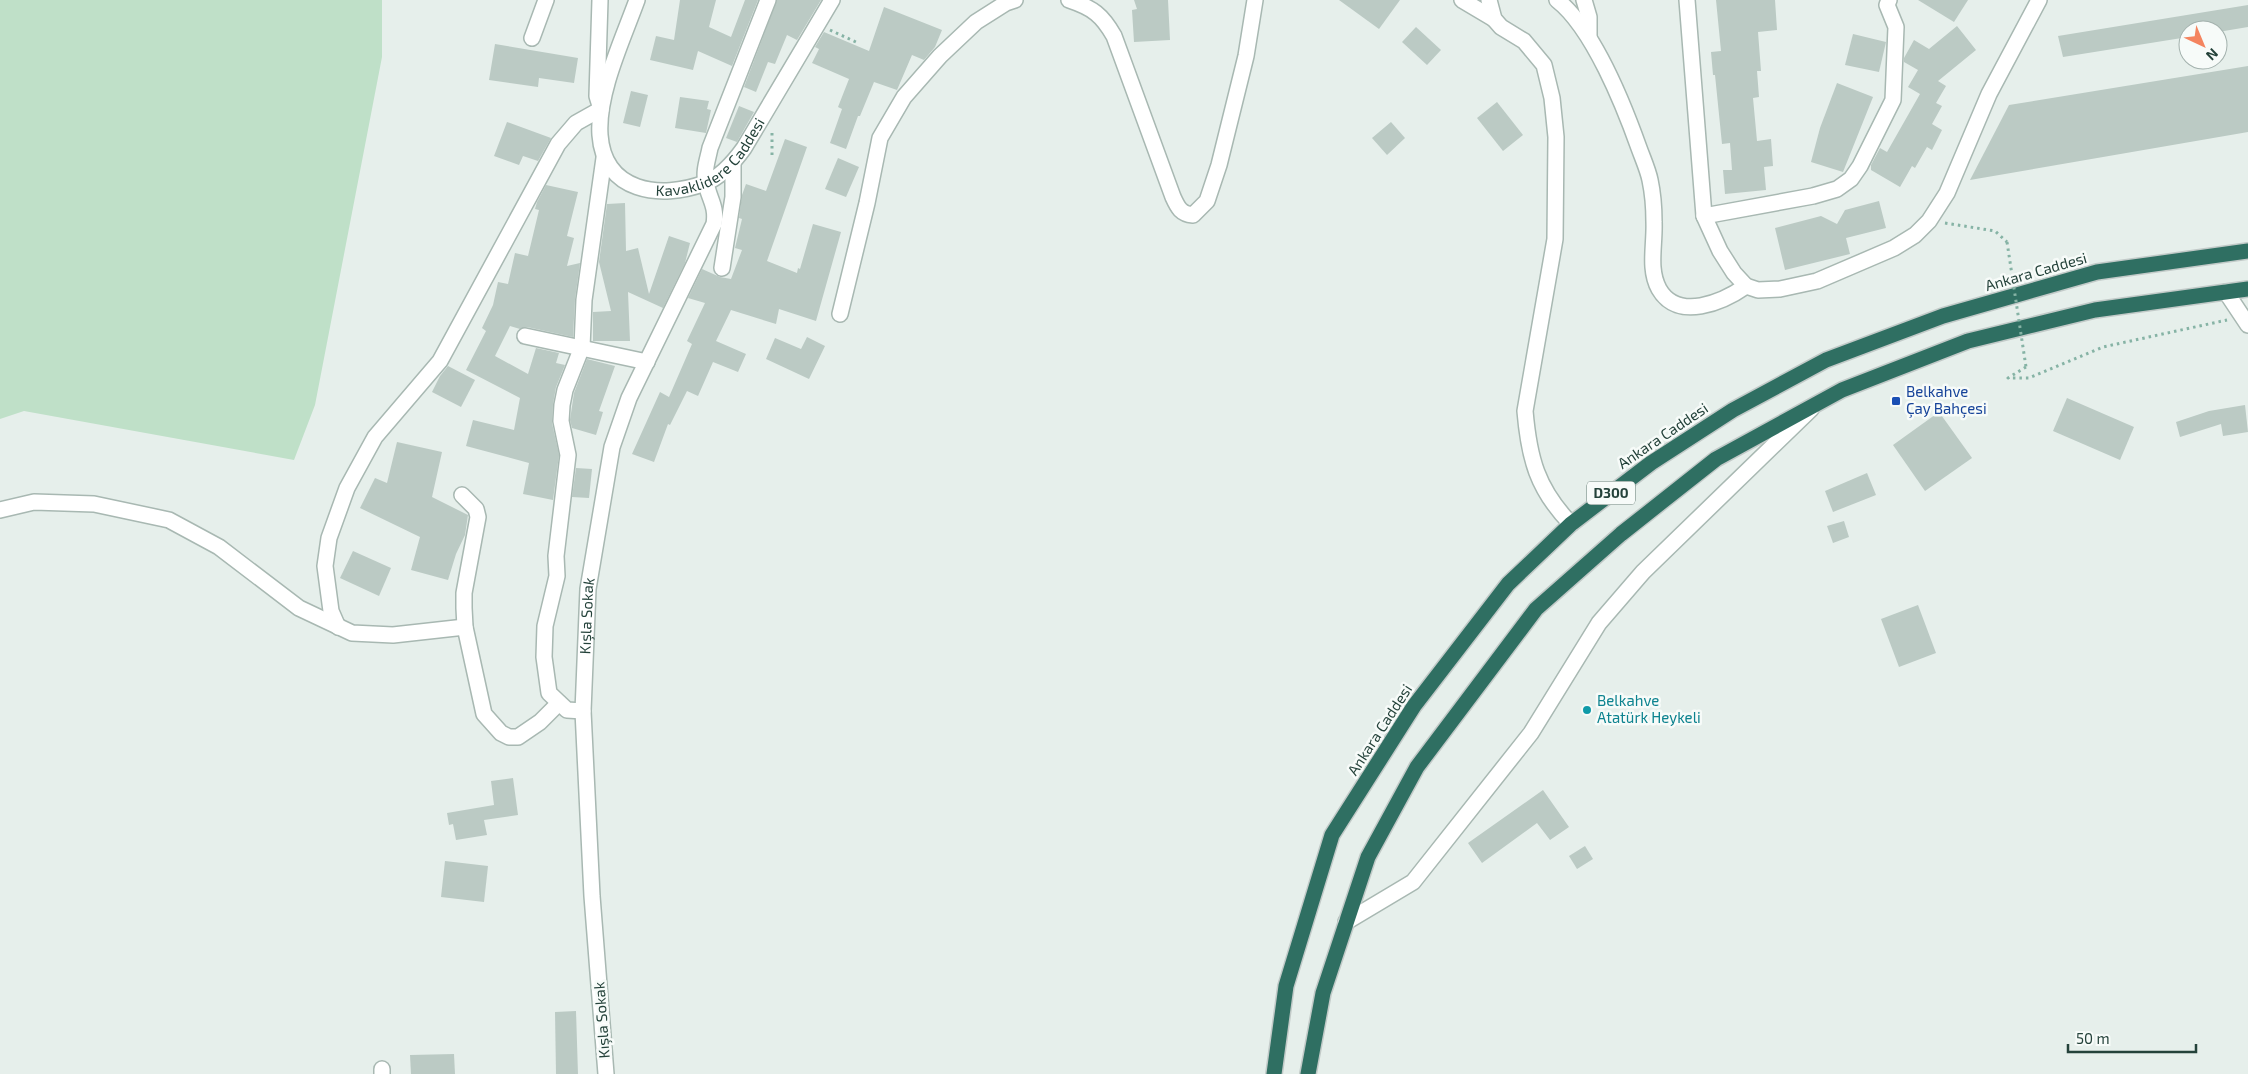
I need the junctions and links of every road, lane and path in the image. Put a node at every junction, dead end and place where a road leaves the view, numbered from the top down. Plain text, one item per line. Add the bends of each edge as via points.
1 (546, 0) edge
2 (600, 0) edge
3 (637, 0) edge
4 (768, 0) edge
5 (832, 0) edge
6 (1015, 0) edge
7 (1069, 0) edge
8 (1255, 0) edge
9 (1462, 0) edge
10 (1489, 0) edge
11 (1557, 0) edge
12 (1584, 0) edge
13 (1687, 0) edge
14 (2039, 0) edge
15 (1885, 2) edge
16 (1494, 19) junction
17 (820, 22) junction
18 (1589, 37) junction
19 (532, 38) dead end
20 (858, 43) dead end
21 (601, 109) junction
22 (604, 158) junction
23 (733, 163) junction
24 (706, 183) junction
25 (1704, 216) junction
26 (1929, 221) junction
27 (2248, 251) edge
28 (722, 268) dead end
29 (1746, 286) junction
30 (2248, 289) edge
31 (2226, 292) junction
32 (840, 314) dead end
33 (2245, 321) edge
34 (525, 336) dead end
35 (582, 347) junction
36 (647, 362) junction
37 (1818, 402) junction
38 (462, 495) dead end
39 (0, 510) edge
40 (1571, 524) junction
41 (338, 627) junction
42 (465, 627) junction
43 (558, 703) junction
44 (583, 712) junction
45 (1346, 922) junction
46 (606, 1074) edge
47 (1274, 1074) edge
48 (1308, 1074) edge

1 - 19 street
2 - 21 street via 597,96
3 - 21 street
4 - 24 street via 710,148
5 - 17 street, Kavaklidere Caddesi
6 - 32 street via 976,22 940,56 904,96 880,138
7 - 8 street via 1085,5 1103,17 1114,36 1173,198 1178,209 1193,215 1207,201 1219,165 1246,56
9 - 16 street
10 - 16 street
11 - 18 street
12 - 18 street via 1589,16
13 - 25 street
14 - 26 street via 1989,94 1947,193
15 - 25 street via 1896,27 1893,100 1851,179 1837,189 1813,196
16 - 40 street via 1524,41 1544,65 1552,98 1556,137 1555,239 1525,411 1527,436 1546,495
17 - 20 path via 832,32
17 - 23 street, Kavaklidere Caddesi
18 - 29 street via 1627,113 1650,179 1654,223 1652,272 1660,290 1683,308 1710,304 1732,296
21 - 22 street via 600,135
21 - 41 street via 576,122 558,144 440,361 375,437 347,488 329,538 325,566 331,611
22 - 24 street, Kavaklidere Caddesi via 630,185 645,190 680,189
22 - 35 street via 584,300
23 - 24 street, Kavaklidere Caddesi
23 - 28 street via 733,197
24 - 36 street, Kışla Sokak via 716,212 714,224
25 - 29 street via 1720,251
26 - 29 street via 1915,235 1894,248 1817,281 1780,289 1758,290
26 - 33 path, bridge via 1995,231 2007,242 2026,367 2008,378 2029,378 2103,347
27 - 40 highway, Ankara Caddesi / D300 via 2097,272 1943,316 1826,360 1733,410 1651,464
30 - 31 highway, D300
31 - 33 street
31 - 37 highway, D300 via 2095,310 1968,341
34 - 35 street
35 - 36 street
35 - 43 street via 562,405 561,421 568,455 556,556 557,576 545,626 544,657 549,693
36 - 44 street, Kışla Sokak via 629,398 606,476 588,589
37 - 45 street via 1643,572 1599,624 1531,733 1413,882
37 - 45 highway, D300 via 1716,459 1621,534 1536,609 1416,767 1368,857
38 - 42 street via 476,509 478,517 464,593
39 - 41 street via 34,502 94,504 169,520 219,547 298,608
40 - 47 highway, Ankara Caddesi / D300 via 1508,584 1414,706 1332,835 1286,986
41 - 42 street via 352,633 393,635
42 - 43 street via 484,714 501,733 518,737 540,722
43 - 44 street via 567,710
44 - 46 street, Kışla Sokak via 592,896
45 - 48 highway, D300 via 1323,993

